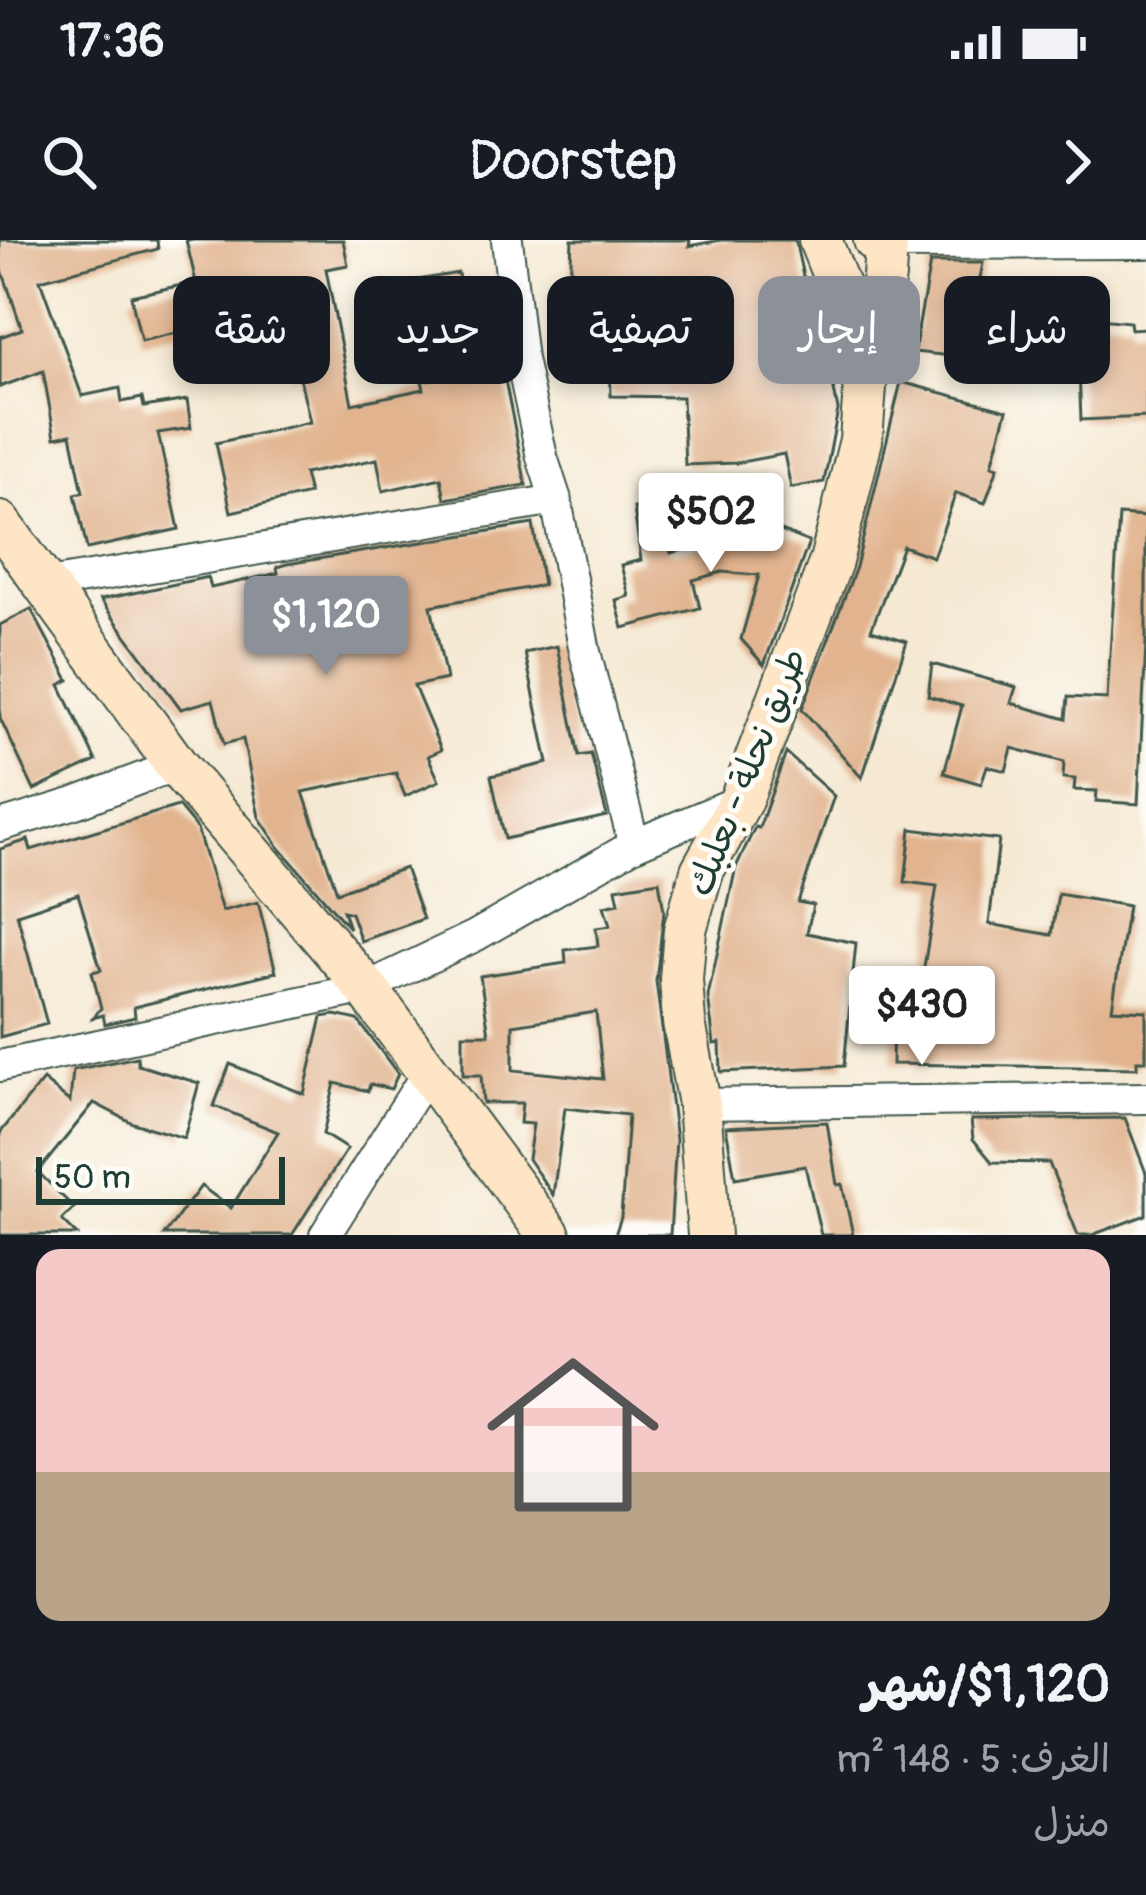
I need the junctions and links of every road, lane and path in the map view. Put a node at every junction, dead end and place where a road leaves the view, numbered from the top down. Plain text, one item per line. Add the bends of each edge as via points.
1 (507, 240) edge
2 (820, 240) edge
3 (1010, 240) edge
4 (880, 242) edge
5 (1146, 243) edge
6 (834, 276) edge
7 (884, 276) edge
8 (865, 384) edge
9 (556, 500) junction
10 (0, 523) edge
11 (48, 584) junction
12 (176, 765) junction
13 (741, 800) junction
14 (0, 826) edge
15 (634, 845) junction
16 (366, 988) junction
17 (0, 1066) edge
18 (427, 1073) junction
19 (1146, 1098) edge
20 (699, 1104) junction
21 (325, 1235) edge
22 (550, 1235) edge
23 (709, 1235) edge

1 - 9 street via 521,359
2 - 6 street
3 - 4 street
3 - 5 street
4 - 7 street, طريق نحلة - بعلبك
8 - 13 street, طريق نحلة - بعلبك via 861,440 831,561
9 - 11 street
9 - 15 street
10 - 11 street
11 - 12 street
12 - 14 street
12 - 16 street
13 - 15 street
13 - 20 street, طريق نحلة - بعلبك via 702,872 685,930 684,1022
15 - 16 street
16 - 17 street
16 - 18 street
18 - 21 street
18 - 22 street
19 - 20 street
20 - 23 street, طريق نحلة - بعلبك

